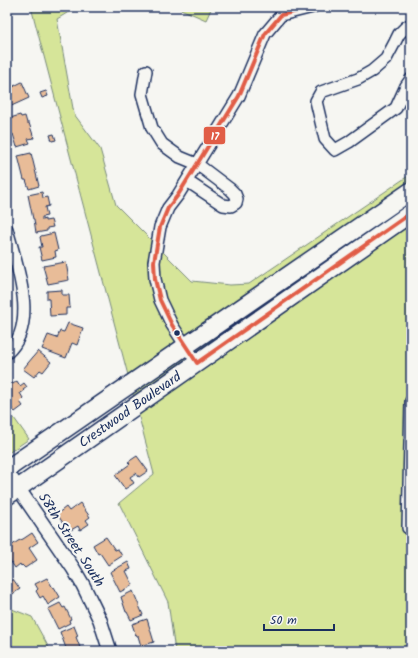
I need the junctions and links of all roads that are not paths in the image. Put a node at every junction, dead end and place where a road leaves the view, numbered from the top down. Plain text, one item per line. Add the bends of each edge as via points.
1 (313, 7) edge
2 (411, 24) edge
3 (146, 71) dead end
4 (411, 79) edge
5 (197, 164) junction
6 (187, 181) junction
7 (411, 191) edge
8 (411, 213) edge
9 (7, 229) edge
10 (185, 346) junction
11 (7, 352) edge
12 (197, 363) junction
13 (411, 401) edge
14 (7, 469) edge
15 (7, 472) edge
16 (12, 493) edge
17 (408, 528) dead end
18 (110, 651) edge

1 - 5 street via 281,15 265,34 239,96
2 - 4 street via 399,34 386,59 372,71 358,79 321,92 316,101 325,139 335,150 349,142 396,108
3 - 5 street via 142,94 152,128 162,144 180,157
5 - 6 street
5 - 6 street via 235,194 236,203 231,206 223,205
6 - 10 street via 168,208 160,227 154,262 160,300
7 - 10 main road, Crestwood Boulevard
8 - 12 main road, Crestwood Boulevard
9 - 11 street via 24,301 19,336
10 - 12 street
10 - 14 main road, Crestwood Boulevard
12 - 16 main road, Crestwood Boulevard
13 - 17 street
15 - 16 street, 58th Street South
16 - 18 street, 58th Street South via 73,568 100,620

